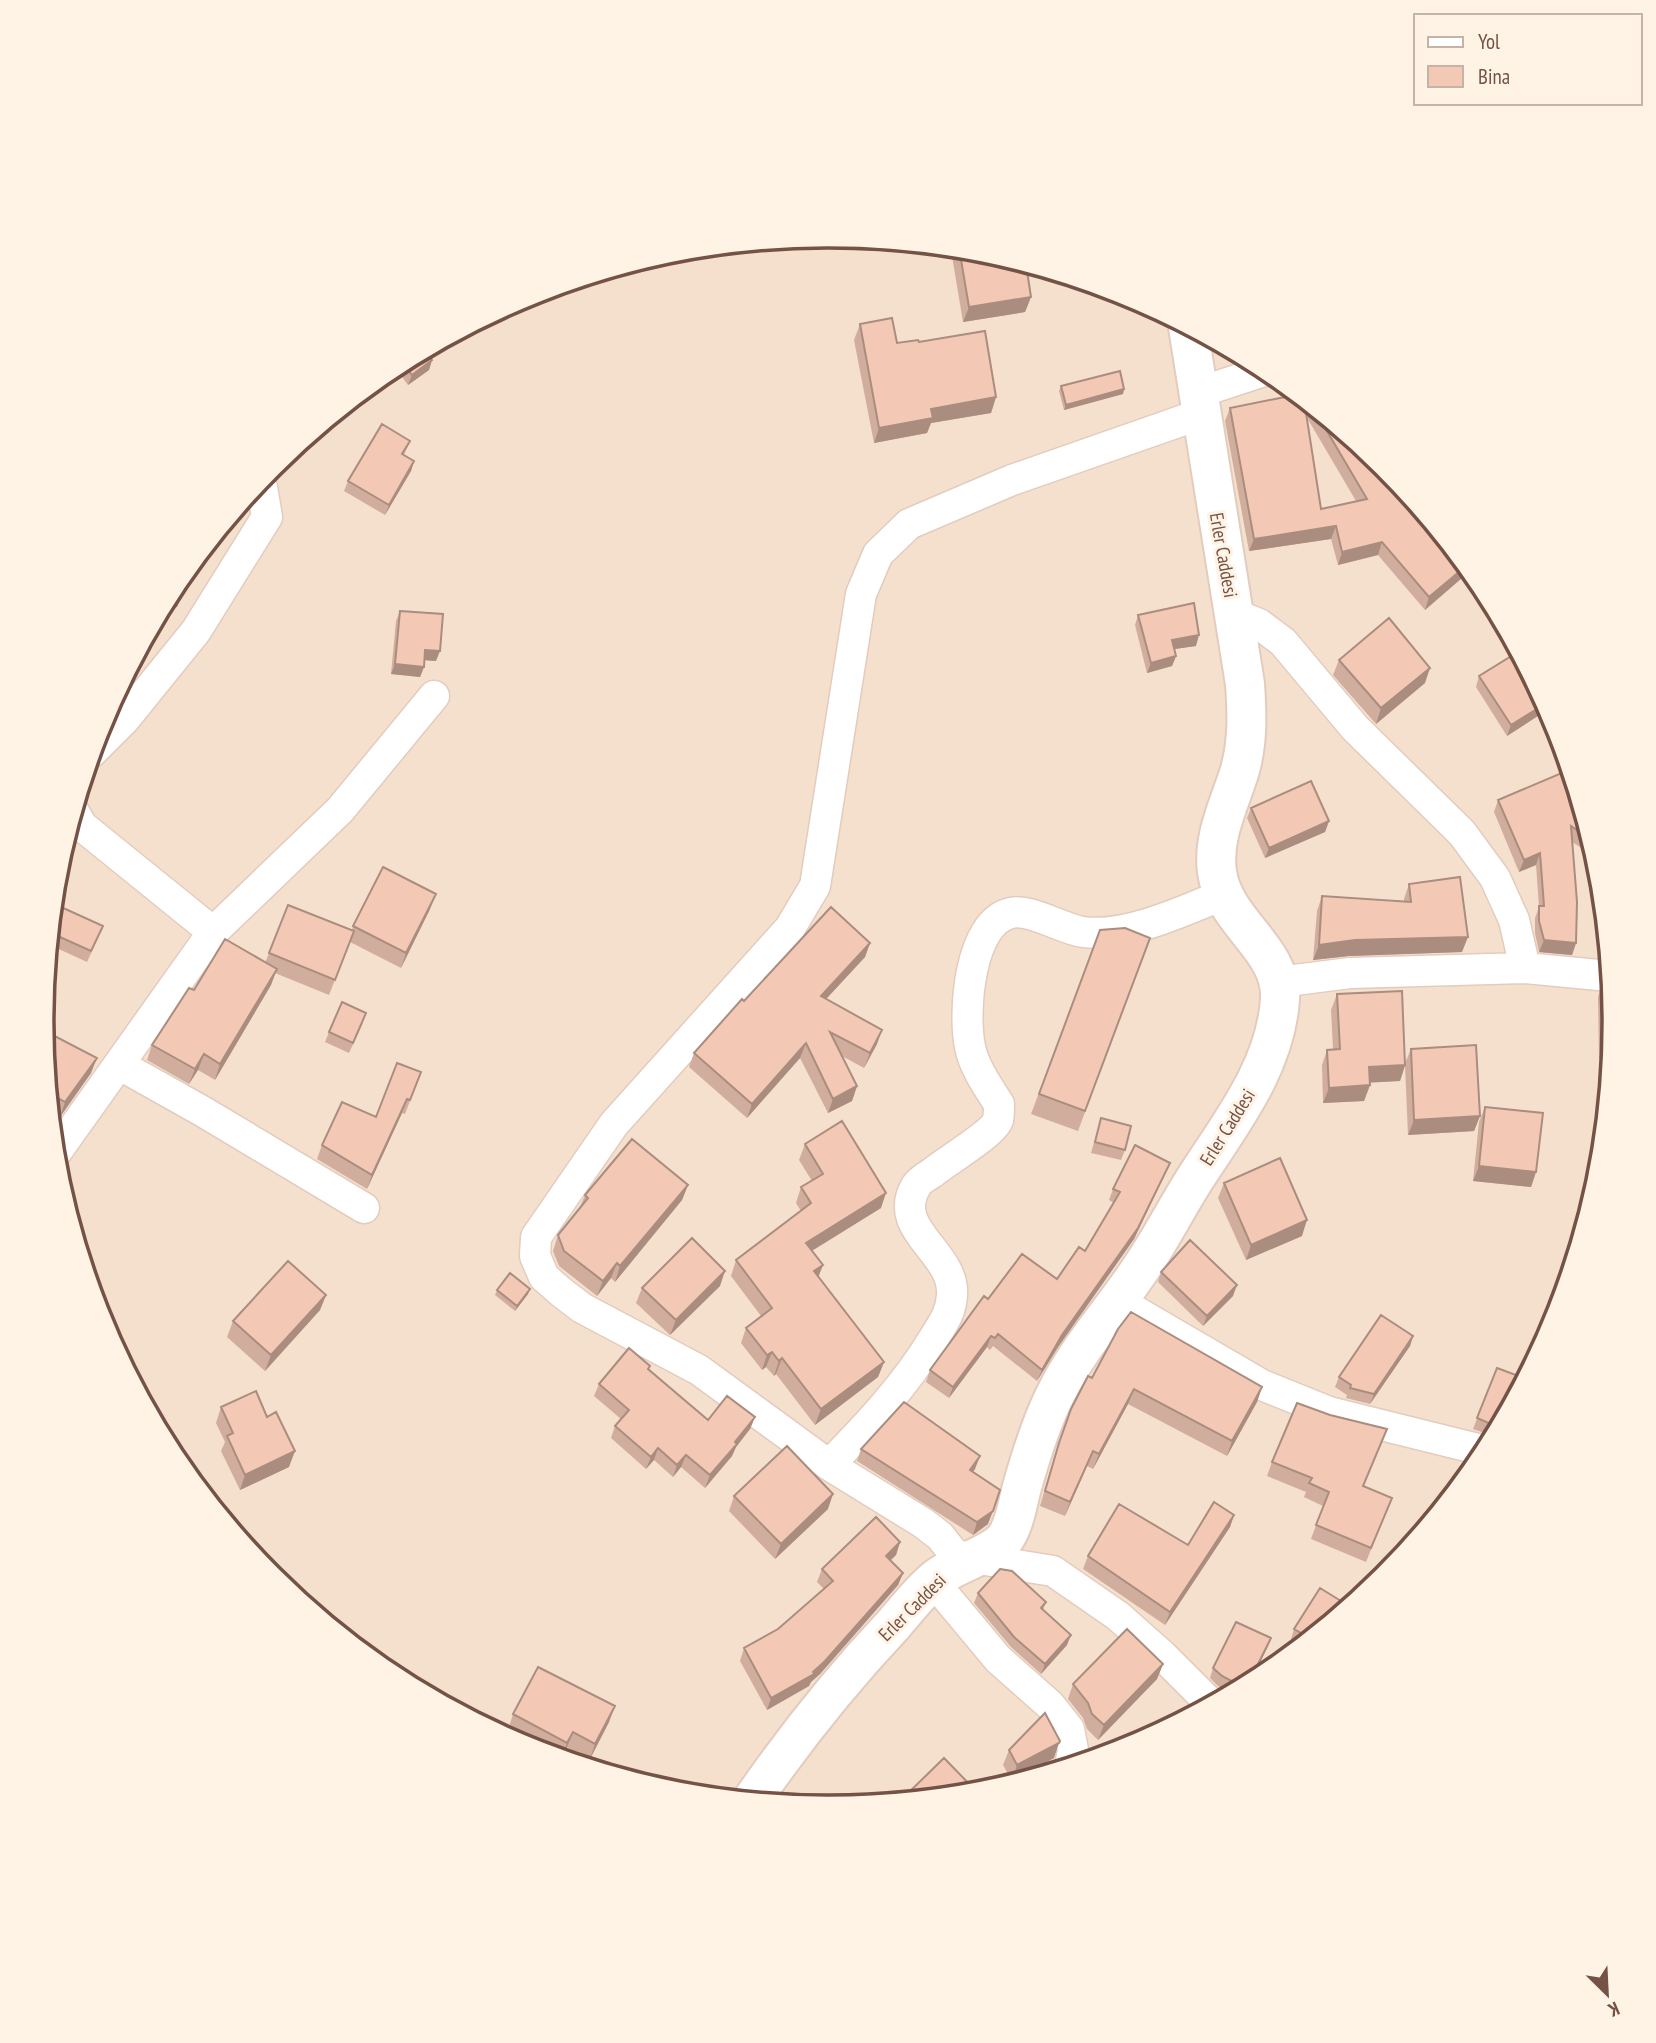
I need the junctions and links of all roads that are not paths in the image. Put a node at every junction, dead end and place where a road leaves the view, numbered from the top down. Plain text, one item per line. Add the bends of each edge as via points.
1 (1190, 338) edge
2 (1255, 376) edge
3 (1199, 404) junction
4 (263, 493) edge
5 (1234, 614) junction
6 (434, 696) dead end
7 (109, 735) edge
8 (80, 823) edge
9 (1222, 895) junction
10 (213, 932) junction
11 (1525, 968) junction
12 (1600, 975) edge
13 (1279, 982) junction
14 (120, 1065) junction
15 (64, 1142) edge
16 (365, 1208) dead end
17 (1118, 1301) junction
18 (1473, 1448) edge
19 (829, 1465) junction
20 (970, 1559) junction
21 (933, 1581) junction
22 (1204, 1697) edge
23 (1072, 1756) edge
24 (758, 1792) edge

1 - 3 street, Erler Caddesi
2 - 3 street
3 - 5 street, Erler Caddesi
3 - 19 street via 909,524 878,554 861,594 815,886 790,928 614,1124 536,1237 535,1256 544,1277 561,1292 582,1308 699,1370
4 - 7 street via 267,517 196,631
5 - 9 street, Erler Caddesi via 1247,721 1239,771 1218,838 1216,869
5 - 11 street via 1259,624 1283,642 1355,728 1462,833 1496,877 1514,920
6 - 10 street via 340,810
8 - 10 street
9 - 13 street, Erler Caddesi via 1272,963
9 - 19 street via 1169,917 1123,929 1084,932 1027,912 1010,913 991,925 975,957 967,1020 970,1049 999,1104 998,1121 916,1185 909,1209 912,1225 944,1267 953,1291 950,1312 890,1402
10 - 14 street
11 - 12 street
11 - 13 street via 1350,973
13 - 17 street, Erler Caddesi via 1275,1028 1253,1087
14 - 15 street
14 - 16 street
17 - 18 street via 1262,1385 1329,1412
17 - 20 street, Erler Caddesi via 1057,1391 1007,1536
19 - 20 street via 923,1523 955,1555
20 - 21 street, Erler Caddesi
20 - 22 street via 1052,1571 1118,1616
21 - 23 street via 998,1659 1050,1705 1069,1729
21 - 24 street, Erler Caddesi via 860,1659

